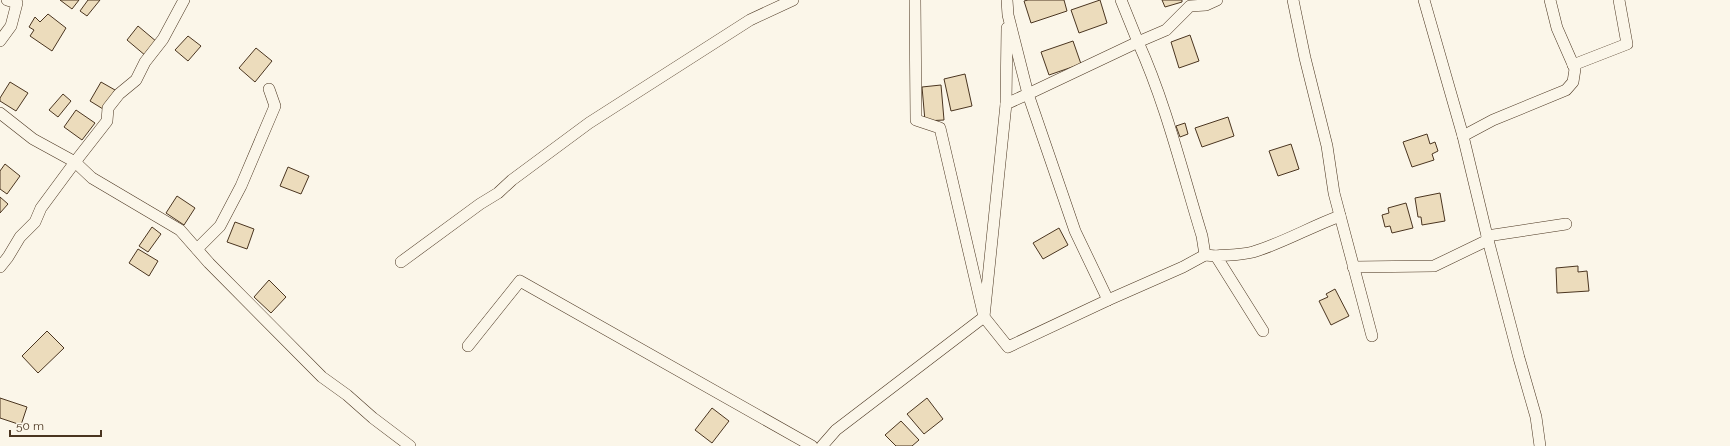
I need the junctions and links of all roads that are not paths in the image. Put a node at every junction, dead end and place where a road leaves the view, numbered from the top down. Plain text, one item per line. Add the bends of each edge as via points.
1 (7, 0) edge
2 (184, 0) edge
3 (793, 0) edge
4 (915, 0) edge
5 (1007, 0) edge
6 (1121, 0) edge
7 (1217, 0) edge
8 (1293, 0) edge
9 (1424, 0) edge
10 (1550, 0) edge
11 (1619, 0) edge
12 (1008, 15) junction
13 (0, 41) edge
14 (1138, 42) junction
15 (1573, 65) junction
16 (269, 89) dead end
17 (1028, 94) junction
18 (1006, 104) junction
19 (0, 113) edge
20 (1463, 136) junction
21 (75, 162) junction
22 (1340, 216) junction
23 (1566, 224) dead end
24 (1487, 238) junction
25 (197, 249) junction
26 (1211, 256) junction
27 (401, 262) dead end
28 (0, 267) edge
29 (1353, 267) junction
30 (1108, 300) junction
31 (984, 317) junction
32 (1263, 331) dead end
33 (1372, 336) dead end
34 (468, 346) dead end
35 (410, 446) edge
36 (812, 446) edge
37 (822, 446) edge
38 (1540, 446) edge

1 - 13 street via 17,4 12,26
2 - 21 street via 163,39 145,62 136,80 108,108 107,121
3 - 27 street via 750,20 589,123 498,193
4 - 31 street via 916,120 940,128
5 - 12 street
6 - 14 street
7 - 14 street via 1206,5 1190,6 1166,30
8 - 22 street via 1304,58 1327,146
9 - 20 street
10 - 15 street via 1557,28
11 - 15 street via 1627,44
12 - 17 street
12 - 18 street
14 - 17 street
14 - 26 street via 1151,71 1202,236
15 - 20 street via 1573,82 1566,90 1493,120
16 - 25 street via 275,106 241,186 220,226
17 - 18 street
17 - 30 street via 1075,231
18 - 31 street
19 - 21 street via 33,139
20 - 24 street
21 - 25 street via 92,178 180,230
21 - 28 street via 41,208 35,222 20,237
22 - 26 street via 1284,241 1251,252
22 - 29 street
23 - 24 street
24 - 29 street via 1434,266
24 - 38 street via 1536,418
25 - 35 street via 322,378
26 - 30 street
26 - 32 street
29 - 33 street
30 - 31 street via 1008,348
31 - 37 street via 836,430
34 - 36 street via 520,281

